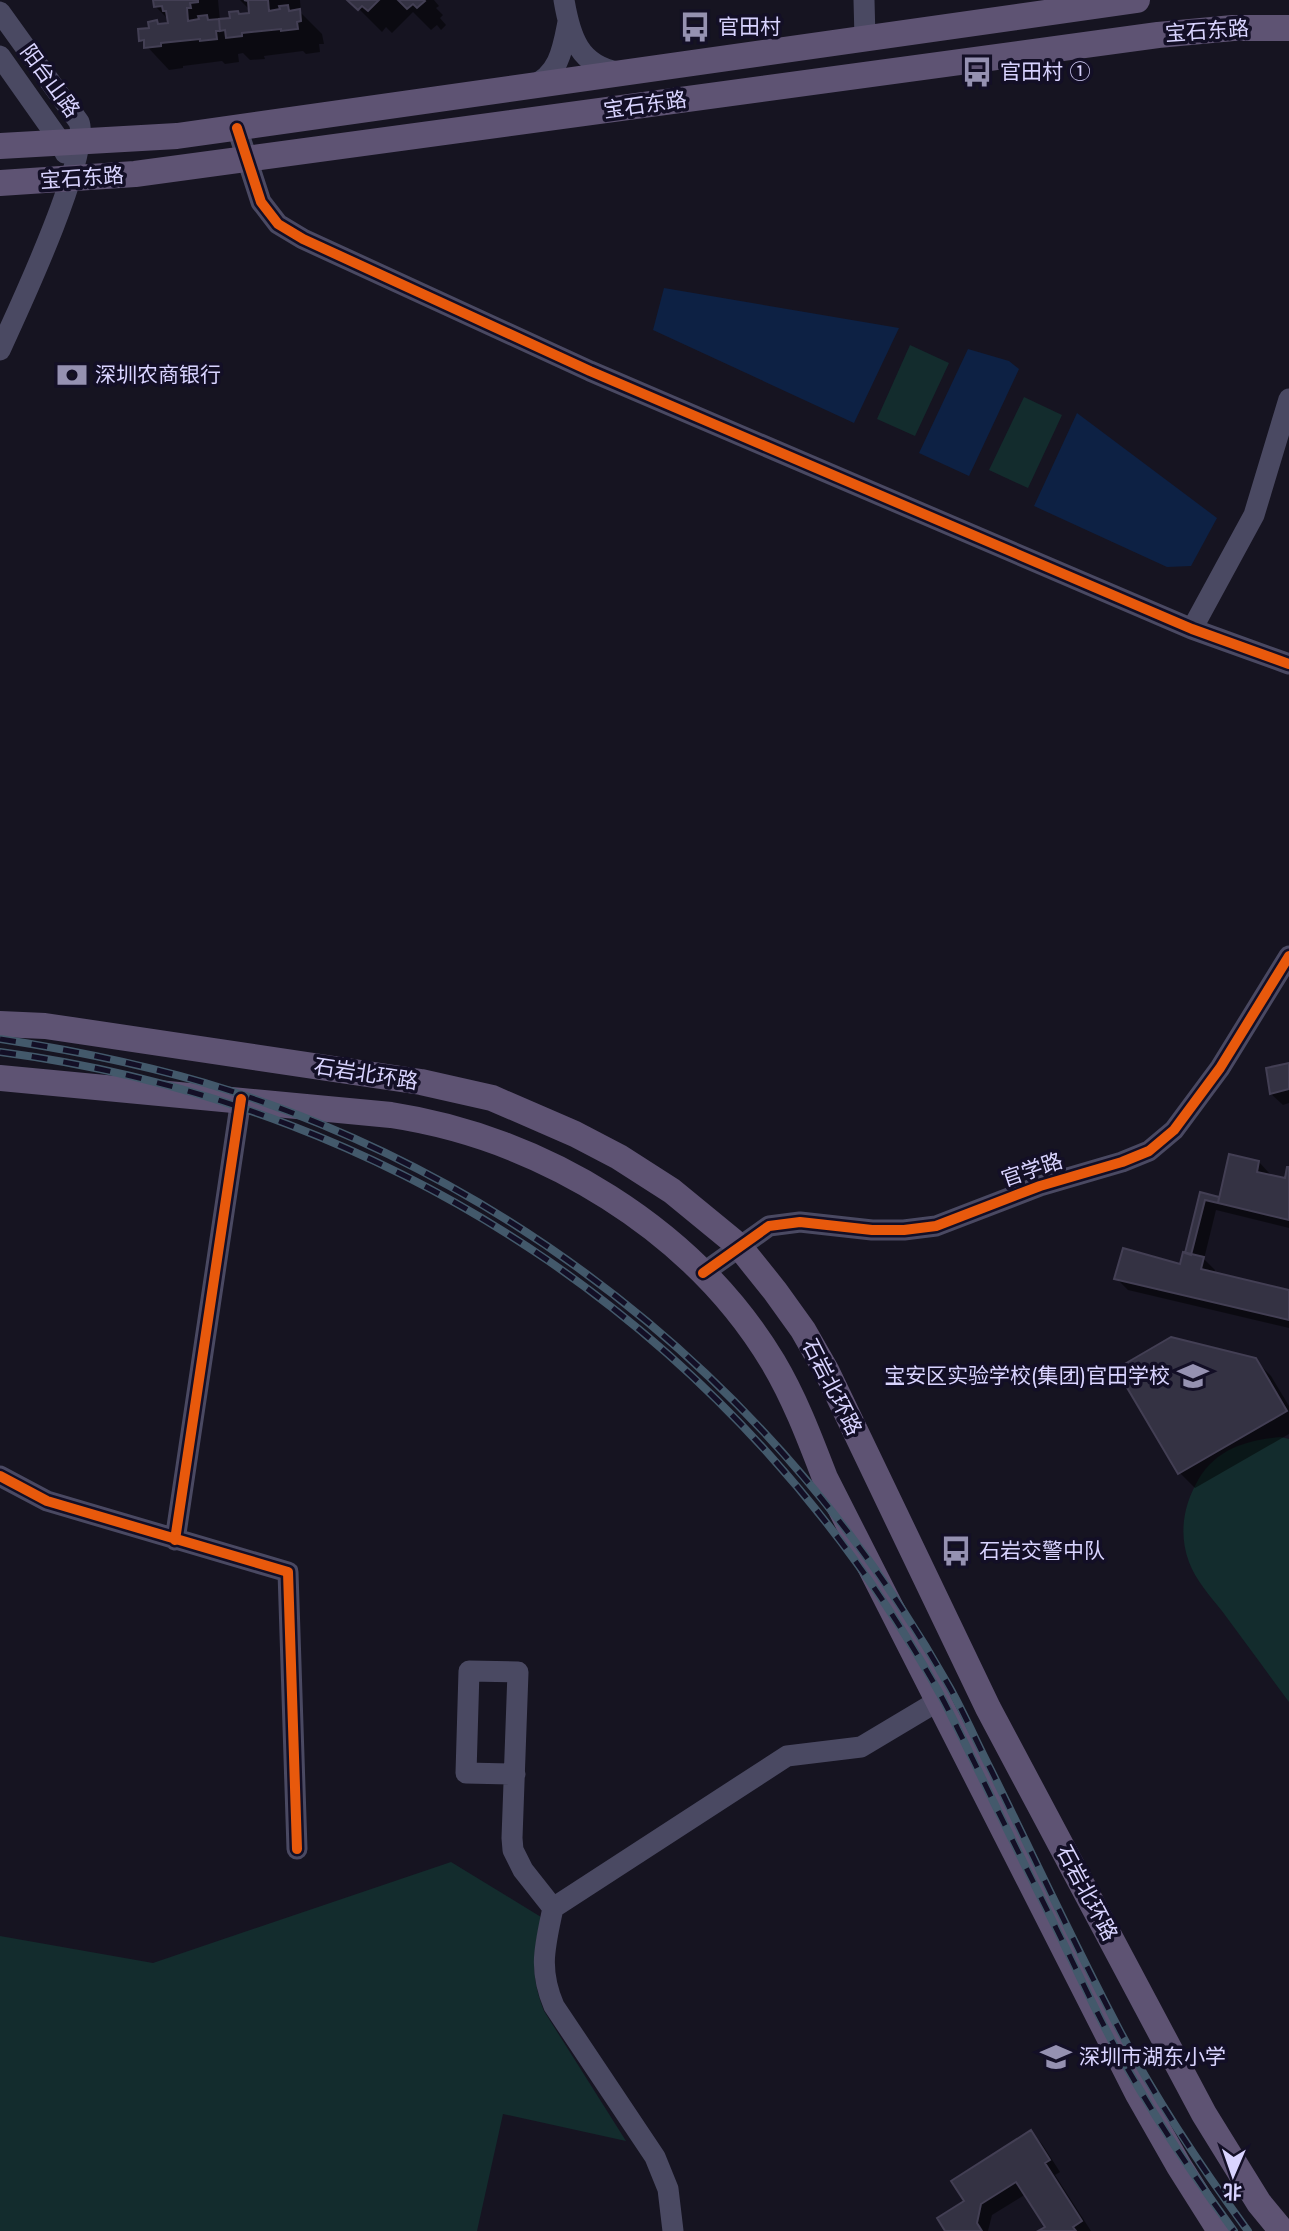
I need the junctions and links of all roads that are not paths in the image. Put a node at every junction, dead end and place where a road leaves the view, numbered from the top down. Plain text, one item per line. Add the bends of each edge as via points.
1 (564, 0) edge
2 (864, 0) edge
3 (1137, 0) edge
4 (0, 12) edge
5 (568, 22) junction
6 (1289, 28) edge
7 (865, 38) junction
8 (0, 56) edge
9 (626, 72) junction
10 (530, 86) junction
11 (237, 128) junction
12 (72, 143) junction
13 (0, 146) edge
14 (247, 158) junction
15 (70, 179) junction
16 (0, 183) edge
17 (0, 350) edge
18 (1289, 398) edge
19 (1192, 629) junction
20 (1289, 664) edge
21 (1289, 956) edge
22 (0, 1024) edge
23 (0, 1078) edge
24 (241, 1099) junction
25 (739, 1246) junction
26 (703, 1273) junction
27 (0, 1476) edge
28 (174, 1540) junction
29 (938, 1701) junction
30 (515, 1774) junction
31 (297, 1849) dead end
32 (553, 1908) junction
33 (673, 2231) edge
34 (1220, 2231) edge
35 (1282, 2231) edge

1 - 5 street
2 - 7 street
3 - 7 main road, 宝石东路
4 - 12 street, 阳台山路 via 79,122 82,128
5 - 9 street via 576,44 591,62
5 - 10 street via 555,68
6 - 14 main road, 宝石东路 via 1158,35
7 - 9 main road, 宝石东路
8 - 12 street, 阳台山路
9 - 10 main road, 宝石东路
10 - 11 main road, 宝石东路
11 - 12 main road, 宝石东路
11 - 14 street
12 - 13 main road, 宝石东路
12 - 15 street, 阳台山路
14 - 15 main road, 宝石东路
14 - 19 street via 261,202 278,224 303,239 590,371
15 - 16 main road, 宝石东路
15 - 17 street
18 - 19 street via 1254,515
19 - 20 street
21 - 25 street, 官学路 via 1220,1068 1174,1130 1149,1151 936,1226 872,1230 783,1223 769,1226
22 - 25 main road, 石岩北环路 via 45,1026 421,1082 492,1098 619,1157 672,1191
23 - 24 main road, 石岩北环路
24 - 26 main road, 石岩北环路 via 429,1121 513,1148 605,1195 650,1226
24 - 28 street
25 - 26 street, 官学路
25 - 35 main road, 石岩北环路 via 803,1330 827,1372 988,1708 1204,2114 1259,2203
26 - 29 main road, 石岩北环路 via 773,1361 797,1406 825,1478
27 - 28 street via 47,1501
28 - 31 street via 288,1573
29 - 32 street via 861,1747 787,1756
29 - 34 main road, 石岩北环路 via 1138,2094
30 - 30 street via 466,1773 469,1671 518,1672
30 - 32 street via 513,1850
32 - 33 street via 544,1953 546,1989 655,2157 668,2189

